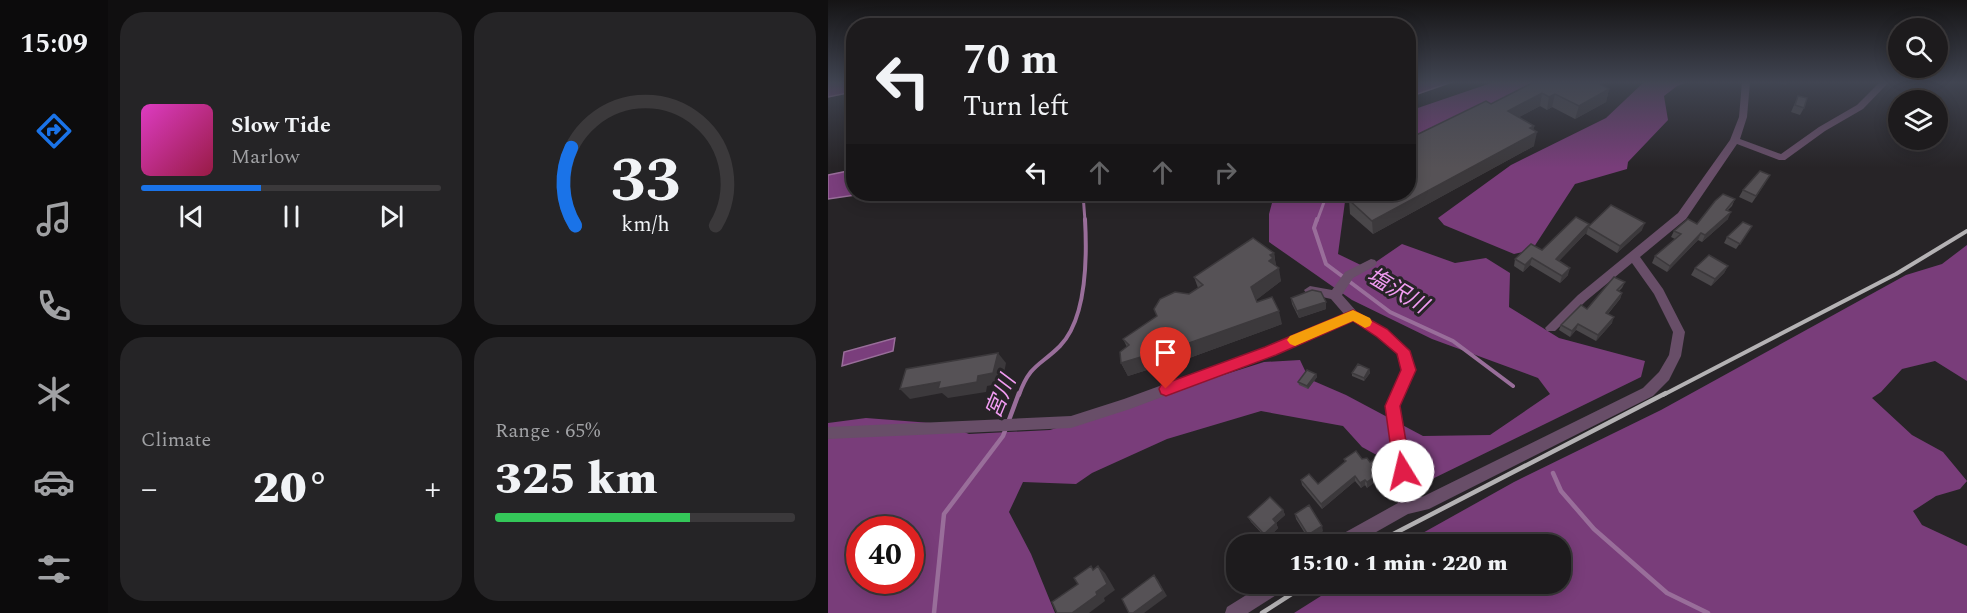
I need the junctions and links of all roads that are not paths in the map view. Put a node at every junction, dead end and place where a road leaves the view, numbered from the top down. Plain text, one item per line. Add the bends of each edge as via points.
1 (1744, 111) edge
2 (1854, 111) edge
3 (1735, 140) junction
4 (1634, 257) junction
5 (1371, 263) dead end
6 (1310, 290) edge
7 (1335, 296) junction
8 (1353, 315) junction
9 (1551, 328) dead end
10 (828, 433) edge
11 (1406, 507) junction
12 (1359, 534) edge
13 (1262, 594) edge
14 (1233, 613) edge

1 - 3 street
2 - 3 street via 1782,158
3 - 4 street via 1682,216
4 - 9 street
4 - 11 street via 1659,292 1679,332 1675,356 1664,376 1648,392 1424,504
5 - 7 street via 1349,275
6 - 7 street
7 - 8 street
8 - 10 street via 1270,351 1071,422
8 - 11 street via 1403,351 1408,370 1392,406
11 - 12 street
13 - 14 street

